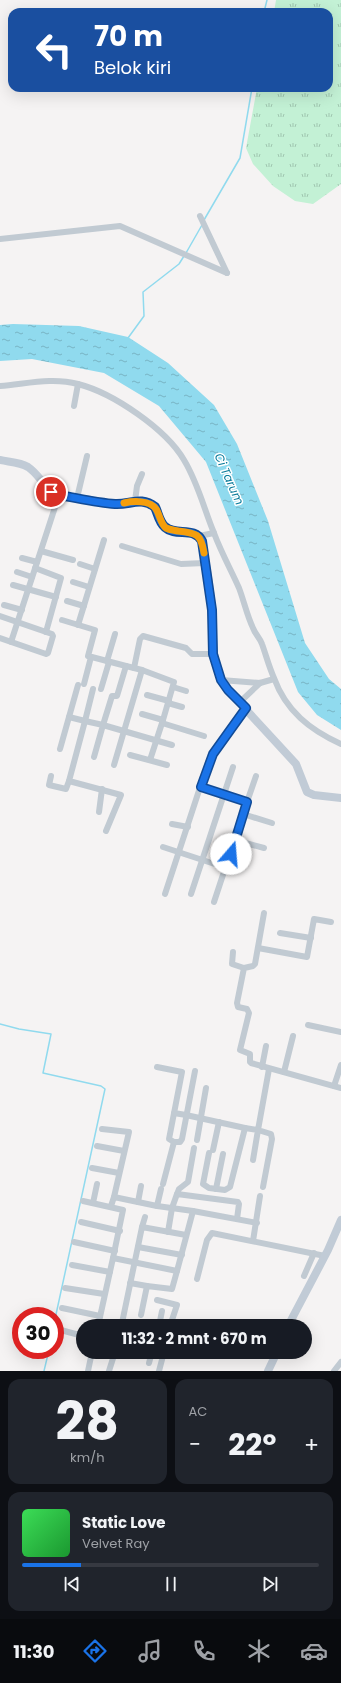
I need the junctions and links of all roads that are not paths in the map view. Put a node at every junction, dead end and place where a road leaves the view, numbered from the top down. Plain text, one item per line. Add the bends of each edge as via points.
1 (200, 216) dead end
2 (0, 239) edge
3 (78, 384) junction
4 (0, 386) edge
5 (74, 406) dead end
6 (87, 456) dead end
7 (0, 460) edge
8 (142, 474) dead end
9 (59, 495) junction
10 (77, 498) junction
11 (135, 501) junction
12 (214, 533) junction
13 (199, 536) junction
14 (104, 540) dead end
15 (122, 546) dead end
16 (41, 551) junction
17 (22, 558) dead end
18 (72, 560) dead end
19 (206, 563) junction
20 (80, 564) dead end
21 (36, 565) junction
22 (95, 568) junction
23 (17, 572) dead end
24 (32, 577) junction
25 (72, 582) dead end
26 (13, 585) dead end
27 (90, 587) junction
28 (28, 590) junction
29 (56, 597) junction
30 (67, 601) dead end
31 (4, 605) dead end
32 (84, 606) junction
33 (22, 610) junction
34 (0, 616) edge
35 (62, 620) dead end
36 (18, 621) junction
37 (78, 625) junction
38 (46, 632) junction
39 (115, 634) dead end
40 (0, 640) edge
41 (11, 642) junction
42 (213, 654) junction
43 (91, 657) junction
44 (108, 661) junction
45 (126, 666) junction
46 (134, 668) junction
47 (142, 670) junction
48 (274, 679) junction
49 (221, 680) junction
50 (260, 682) junction
51 (173, 687) junction
52 (93, 689) dead end
53 (101, 689) dead end
54 (186, 691) dead end
55 (147, 695) dead end
56 (168, 702) junction
57 (243, 705) junction
58 (182, 707) dead end
59 (142, 714) dead end
60 (69, 717) junction
61 (85, 721) junction
62 (162, 721) junction
63 (103, 725) junction
64 (125, 731) junction
65 (204, 736) dead end
66 (156, 741) junction
67 (341, 744) edge
68 (172, 745) dead end
69 (60, 749) dead end
70 (130, 755) dead end
71 (94, 757) dead end
72 (150, 760) junction
73 (114, 765) dead end
74 (166, 765) dead end
75 (233, 767) dead end
76 (51, 776) dead end
77 (256, 776) dead end
78 (69, 781) junction
79 (201, 787) junction
80 (102, 789) junction
81 (224, 794) junction
82 (341, 798) edge
83 (247, 802) junction
84 (99, 812) dead end
85 (243, 814) junction
86 (272, 823) dead end
87 (172, 824) dead end
88 (188, 827) junction
89 (106, 831) dead end
90 (235, 840) junction
91 (163, 847) dead end
92 (264, 848) dead end
93 (180, 852) junction
94 (202, 860) junction
95 (226, 868) junction
96 (234, 870) dead end
97 (165, 894) dead end
98 (191, 894) dead end
99 (214, 902) dead end
100 (264, 912) dead end
101 (331, 922) dead end
102 (280, 933) dead end
103 (311, 938) junction
104 (258, 948) junction
105 (233, 952) dead end
106 (244, 968) junction
107 (308, 1025) dead end
108 (341, 1032) edge
109 (293, 1036) dead end
110 (266, 1046) dead end
111 (341, 1064) edge
112 (157, 1067) dead end
113 (262, 1067) junction
114 (269, 1069) junction
115 (195, 1071) dead end
116 (284, 1072) junction
117 (334, 1086) junction
118 (206, 1088) dead end
119 (341, 1088) edge
120 (174, 1113) junction
121 (186, 1115) junction
122 (202, 1118) junction
123 (219, 1122) junction
124 (244, 1128) junction
125 (102, 1129) dead end
126 (258, 1130) junction
127 (197, 1140) dead end
128 (174, 1142) junction
129 (97, 1146) dead end
130 (194, 1148) dead end
131 (124, 1151) junction
132 (223, 1154) dead end
133 (253, 1160) dead end
134 (92, 1168) dead end
135 (119, 1173) junction
136 (97, 1184) dead end
137 (141, 1186) dead end
138 (263, 1187) dead end
139 (216, 1189) junction
140 (177, 1194) junction
141 (260, 1196) dead end
142 (114, 1197) junction
143 (83, 1201) dead end
144 (138, 1202) junction
145 (93, 1203) junction
146 (111, 1206) junction
147 (157, 1206) junction
148 (172, 1208) junction
149 (193, 1211) junction
150 (145, 1217) dead end
151 (237, 1219) junction
152 (341, 1220) edge
153 (81, 1222) dead end
154 (257, 1223) junction
155 (142, 1227) junction
156 (120, 1231) junction
157 (168, 1232) junction
158 (186, 1235) junction
159 (253, 1241) junction
160 (74, 1242) dead end
161 (138, 1247) junction
162 (314, 1253) junction
163 (329, 1253) junction
164 (114, 1255) junction
165 (182, 1255) junction
166 (134, 1262) junction
167 (72, 1265) dead end
168 (177, 1271) junction
169 (110, 1272) junction
170 (304, 1276) dead end
171 (197, 1279) dead end
172 (130, 1283) junction
173 (147, 1286) junction
174 (65, 1288) dead end
175 (104, 1294) junction
176 (157, 1300) dead end
177 (64, 1308) edge
178 (162, 1311) dead end
179 (141, 1315) dead end
180 (100, 1316) junction
181 (99, 1319) edge
182 (123, 1319) edge
183 (160, 1319) edge
184 (172, 1319) edge
185 (292, 1319) edge
186 (64, 1331) edge
187 (76, 1334) edge
188 (91, 1359) edge
189 (113, 1359) edge
190 (150, 1359) edge
191 (162, 1359) edge
192 (274, 1359) edge
193 (341, 1362) edge
194 (149, 1363) dead end
195 (88, 1371) edge
196 (109, 1371) edge
197 (159, 1371) edge
198 (268, 1371) edge
199 (334, 1371) edge

1 - 2 street via 227,273 120,226
3 - 4 street via 49,380
3 - 5 street
3 - 12 street via 129,407 178,451 189,469
6 - 10 street
7 - 9 street via 28,466 51,492
8 - 11 street
9 - 10 street
9 - 16 street
10 - 11 street via 115,504
11 - 13 street via 153,506 167,529
12 - 13 street
12 - 48 street via 253,629 262,644
13 - 19 street
14 - 22 street
15 - 19 street via 181,564
16 - 18 street
16 - 21 street
17 - 21 street
19 - 42 street via 212,610
20 - 22 street
21 - 24 street
21 - 29 street via 60,577
22 - 27 street
23 - 24 street
24 - 28 street
25 - 27 street
26 - 28 street
27 - 32 street
28 - 29 street
28 - 33 street
29 - 38 street
30 - 32 street
31 - 33 street
32 - 37 street
33 - 36 street
34 - 36 street
35 - 37 street
36 - 38 street
36 - 41 street
37 - 43 street via 95,630 88,656
38 - 41 street via 53,636 46,654
39 - 44 street
40 - 41 street
42 - 46 street via 192,654 186,648 143,636 140,639
42 - 49 street
43 - 44 street
43 - 60 street
44 - 45 street
44 - 53 street
45 - 46 street
45 - 63 street via 117,695 112,696
46 - 47 street
47 - 51 street via 173,680
47 - 64 street
48 - 50 street
48 - 67 street via 284,698 305,723 318,733
49 - 50 street
49 - 57 street
50 - 57 street
51 - 54 street
51 - 56 street
52 - 61 street
55 - 56 street
56 - 58 street
56 - 62 street
57 - 79 street via 213,754
57 - 82 street via 296,764 307,792
59 - 62 street
60 - 61 street
60 - 69 street
61 - 63 street
61 - 78 street
62 - 65 street
62 - 66 street
63 - 64 street
63 - 71 street
64 - 66 street
64 - 73 street
66 - 68 street
66 - 72 street
70 - 72 street
72 - 74 street
75 - 81 street
76 - 78 street via 49,785 66,789
77 - 83 street
78 - 80 street
79 - 81 street
79 - 88 street
80 - 84 street
80 - 89 street via 121,795
81 - 83 street
81 - 94 street
83 - 85 street
85 - 86 street
85 - 90 street
87 - 88 street
88 - 93 street
90 - 92 street
90 - 95 street
91 - 93 street
93 - 94 street
93 - 97 street
94 - 95 street
94 - 98 street
95 - 96 street
95 - 99 street
100 - 104 street
101 - 103 street via 314,919
102 - 103 street
103 - 104 street via 307,957
104 - 106 street via 254,966
105 - 106 street via 232,964
106 - 113 street via 237,1004 249,1013 240,1049 250,1054 250,1063
107 - 108 street
109 - 116 street
110 - 113 street
111 - 117 street
112 - 120 street via 182,1072
113 - 114 street
114 - 116 street
114 - 126 street
115 - 121 street
116 - 117 street
117 - 119 street
118 - 122 street
120 - 121 street
120 - 128 street via 169,1140
121 - 122 street
121 - 128 street via 182,1141
122 - 123 street
122 - 127 street
123 - 124 street
123 - 139 street via 203,1184
124 - 126 street
124 - 139 street via 230,1187 227,1190
125 - 131 street via 129,1132
126 - 133 street
126 - 138 street via 270,1133 272,1139
128 - 147 street
129 - 131 street
130 - 140 street via 188,1182
131 - 135 street
132 - 139 street
134 - 135 street
135 - 142 street
136 - 145 street
137 - 144 street
140 - 148 street
140 - 151 street via 238,1202
141 - 154 street
142 - 144 street
142 - 146 street
143 - 145 street
144 - 147 street
145 - 146 street
146 - 156 street via 123,1210
147 - 148 street
148 - 149 street
148 - 157 street
149 - 151 street
149 - 158 street
150 - 155 street
151 - 154 street
152 - 163 street
153 - 156 street
154 - 159 street
155 - 157 street
155 - 161 street
156 - 164 street
157 - 158 street
158 - 165 street
159 - 162 street
159 - 171 street via 215,1233 209,1235
160 - 164 street
161 - 165 street
161 - 166 street
162 - 163 street
162 - 170 street
163 - 185 street
164 - 166 street
164 - 169 street
165 - 168 street
166 - 168 street
166 - 172 street
167 - 169 street
168 - 173 street via 172,1289
169 - 175 street
172 - 173 street
172 - 182 street
173 - 179 street
174 - 175 street
175 - 180 street
176 - 184 street via 177,1305
177 - 180 street
178 - 183 street
180 - 181 street
186 - 187 street
188 - 195 street
189 - 196 street
190 - 194 street
191 - 197 street
192 - 198 street
193 - 199 street

